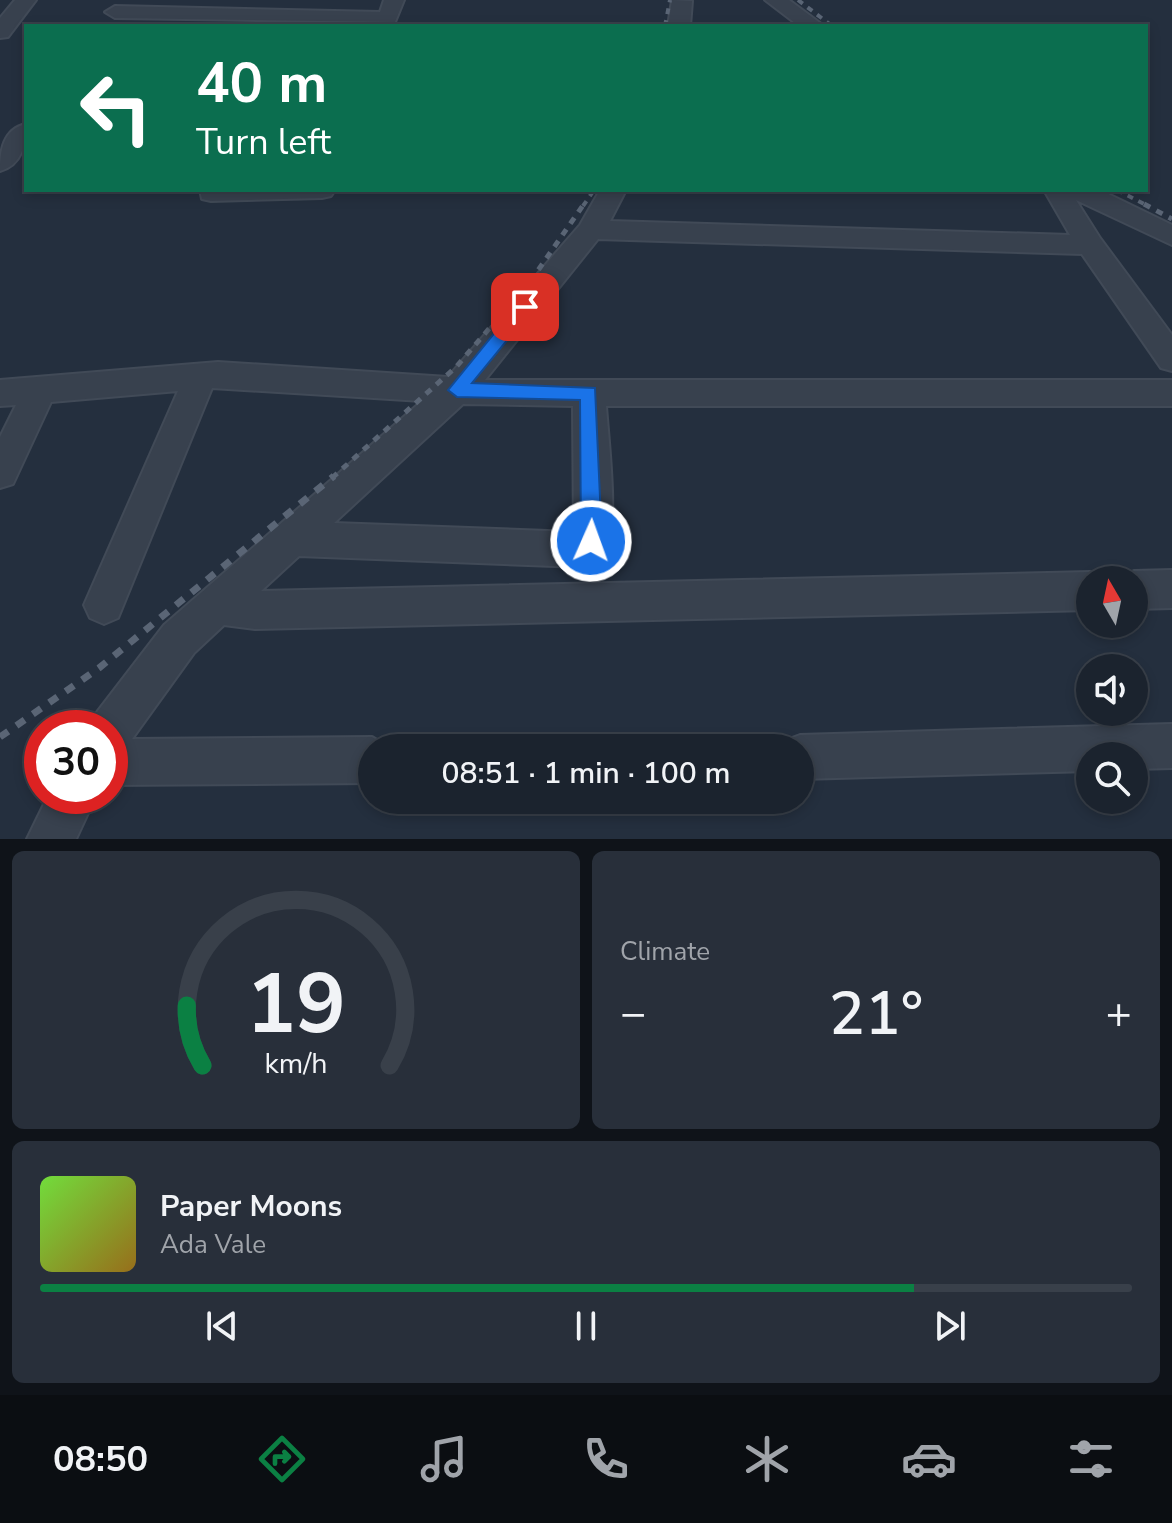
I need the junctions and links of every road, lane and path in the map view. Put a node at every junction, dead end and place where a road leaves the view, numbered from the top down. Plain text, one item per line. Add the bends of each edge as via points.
1 (26, 0) edge
2 (775, 0) edge
3 (682, 1) edge
4 (115, 13) edge
5 (389, 15) edge
6 (679, 24) edge
7 (810, 24) edge
8 (0, 32) edge
9 (24, 133) edge
10 (0, 163) edge
11 (248, 192) edge
12 (612, 192) edge
13 (1058, 192) edge
14 (1082, 192) edge
15 (211, 193) dead end
16 (591, 230) junction
17 (1172, 236) edge
18 (1090, 245) junction
19 (1172, 359) edge
20 (201, 376) junction
21 (40, 390) junction
22 (457, 390) junction
23 (0, 393) edge
24 (589, 393) junction
25 (1172, 393) edge
26 (0, 473) edge
27 (294, 539) junction
28 (1172, 589) edge
29 (1148, 590) edge
30 (1076, 591) edge
31 (104, 605) dead end
32 (221, 606) junction
33 (124, 710) edge
34 (1172, 746) edge
35 (814, 757) edge
36 (358, 760) edge
37 (128, 762) edge
38 (64, 814) edge
39 (51, 839) edge

1 - 8 street
2 - 7 street
3 - 6 street
4 - 5 street
9 - 10 street
11 - 15 street
12 - 16 street
13 - 18 street
14 - 17 street
16 - 18 street
16 - 22 street
18 - 19 street
20 - 21 street
20 - 22 street
20 - 31 street
21 - 23 street
21 - 26 street
22 - 24 street
22 - 27 street via 356,476
24 - 25 street
24 - 27 street via 593,528 591,541 581,550
27 - 32 street
28 - 29 street
30 - 32 street via 255,610
32 - 33 street via 179,639
34 - 35 street
36 - 37 street
38 - 39 street

